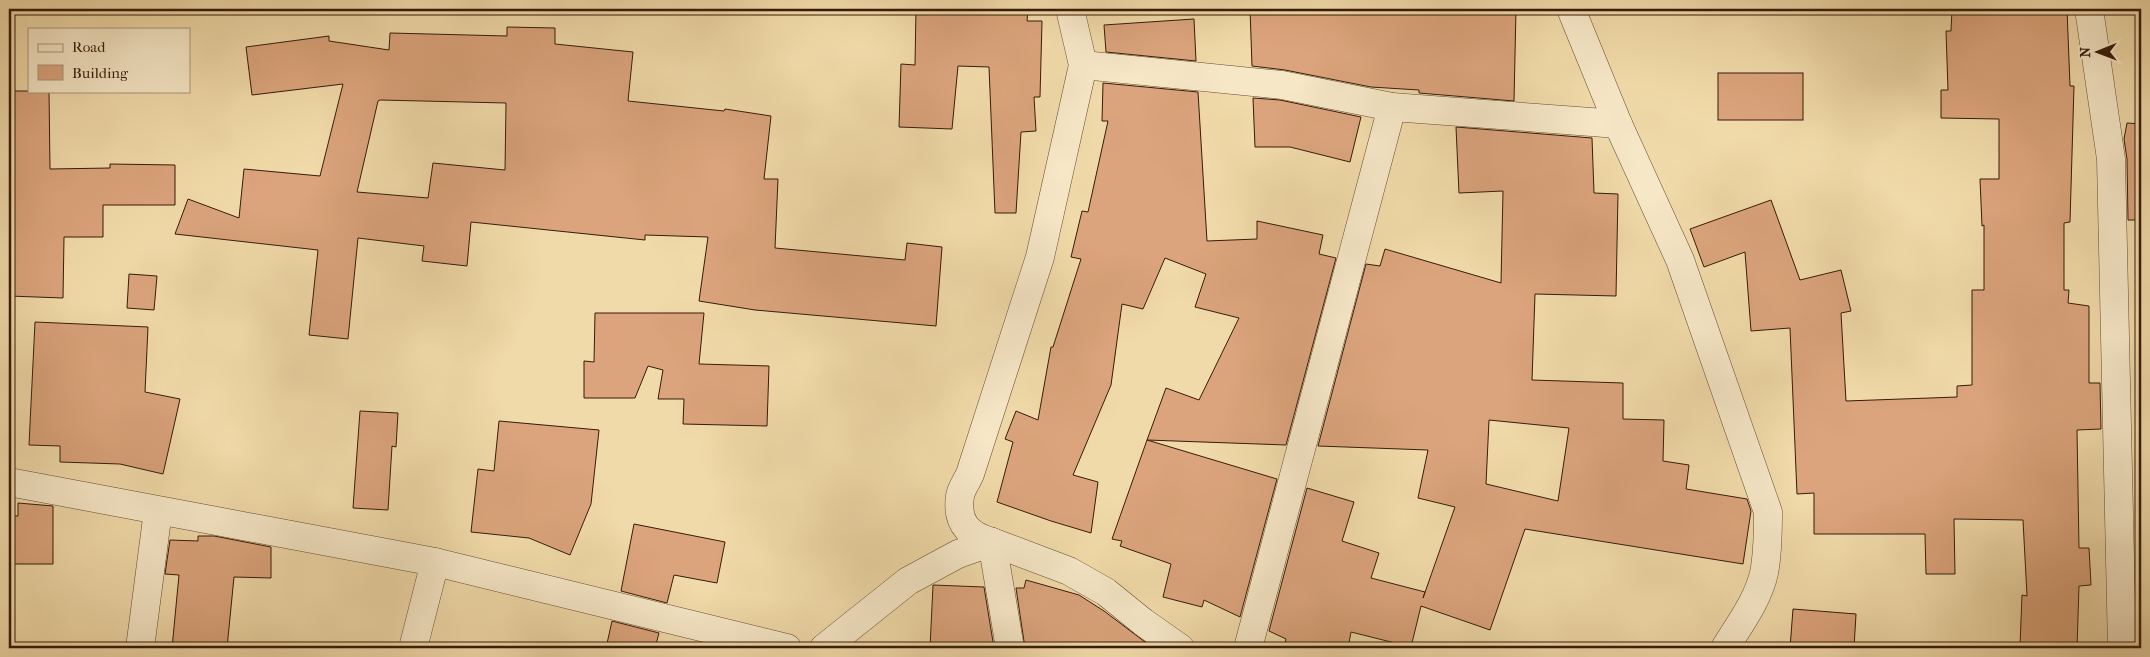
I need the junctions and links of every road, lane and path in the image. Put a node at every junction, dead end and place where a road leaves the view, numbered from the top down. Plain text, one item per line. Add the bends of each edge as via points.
1 (1070, 9) edge
2 (1572, 9) edge
3 (2089, 9) edge
4 (1083, 66) junction
5 (1392, 107) junction
6 (1618, 124) junction
7 (9, 482) edge
8 (158, 511) junction
9 (992, 542) junction
10 (435, 562) junction
11 (2130, 576) edge
12 (140, 648) edge
13 (413, 648) edge
14 (787, 648) edge
15 (824, 648) edge
16 (1010, 648) edge
17 (1180, 648) edge
18 (1248, 648) edge
19 (1725, 648) edge
20 (2122, 648) edge

1 - 4 street
2 - 6 street
3 - 11 street via 2112,158
4 - 5 street via 1282,86
4 - 9 street via 1040,257 970,474 960,495 961,521 975,536
5 - 6 street
5 - 18 street
6 - 19 street via 1680,260 1768,512 1764,574
7 - 8 street
8 - 10 street
8 - 12 street
9 - 15 street via 958,554 908,582
9 - 16 street
9 - 17 street via 1069,571 1106,592
10 - 13 street
10 - 14 street
11 - 20 street

